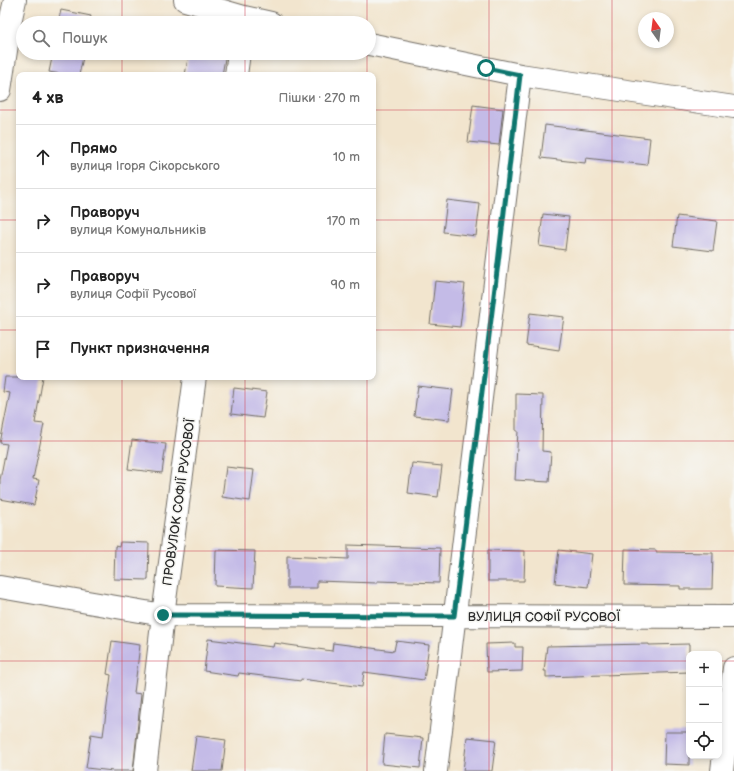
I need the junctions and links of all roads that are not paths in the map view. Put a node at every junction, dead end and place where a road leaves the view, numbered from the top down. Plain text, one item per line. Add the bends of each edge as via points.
1 (15, 0) edge
2 (185, 0) edge
3 (232, 16) edge
4 (376, 45) edge
5 (238, 60) edge
6 (236, 72) edge
7 (520, 75) junction
8 (0, 90) edge
9 (734, 108) edge
10 (195, 380) edge
11 (0, 587) edge
12 (163, 615) junction
13 (454, 616) junction
14 (734, 617) edge
15 (734, 668) edge
16 (145, 771) edge
17 (436, 771) edge
18 (722, 771) edge

1 - 8 street
2 - 3 street
4 - 7 street
5 - 6 street
7 - 9 street
7 - 13 street
10 - 12 street, ПРОВУЛОК СОФІЇ РУСОВОЇ
11 - 12 street, ВУЛИЦЯ СОФІЇ РУСОВОЇ
12 - 13 street, ВУЛИЦЯ СОФІЇ РУСОВОЇ
12 - 16 street, ПРОВУЛОК СОФІЇ РУСОВОЇ
13 - 14 street, ВУЛИЦЯ СОФІЇ РУСОВОЇ
13 - 17 street
15 - 18 street

